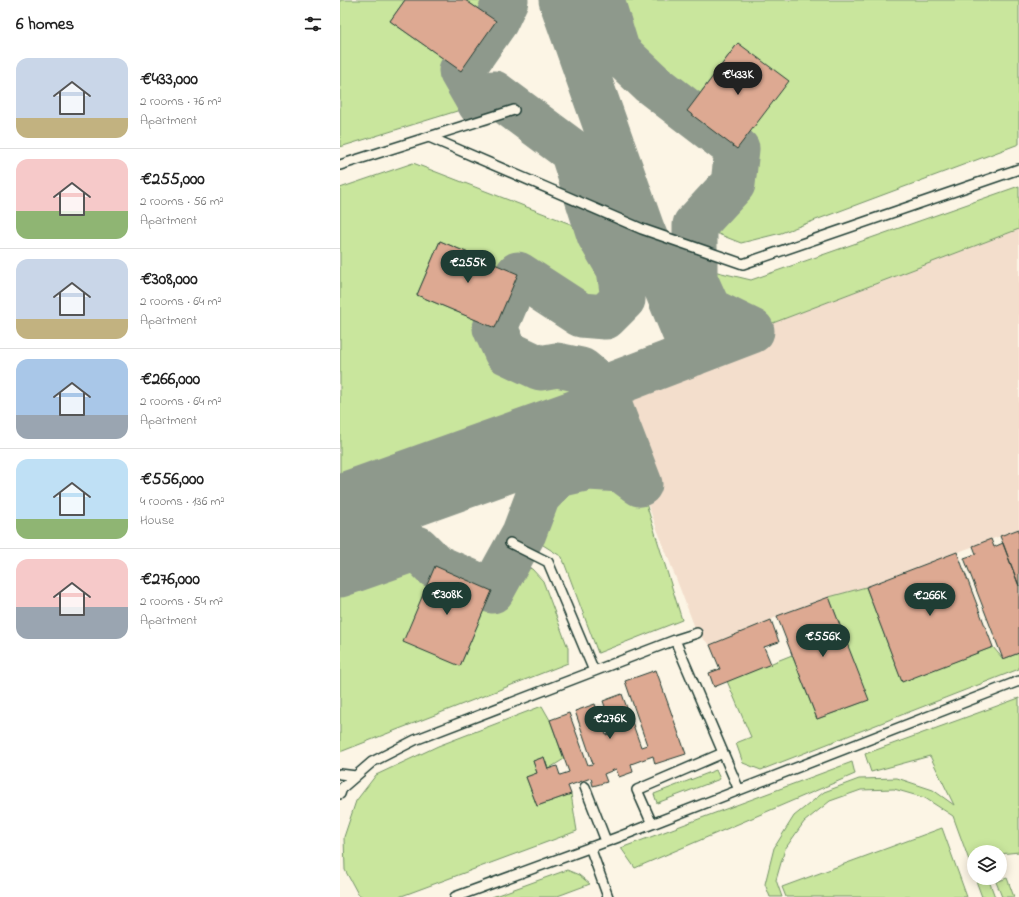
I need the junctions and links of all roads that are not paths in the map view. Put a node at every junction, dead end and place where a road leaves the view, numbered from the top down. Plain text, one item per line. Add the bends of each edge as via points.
1 (514, 110) dead end
2 (429, 137) junction
3 (340, 165) edge
4 (1019, 169) edge
5 (510, 543) dead end
6 (697, 632) dead end
7 (675, 640) junction
8 (594, 671) junction
9 (1019, 681) edge
10 (723, 753) junction
11 (340, 774) edge
12 (356, 776) junction
13 (585, 788) dead end
14 (739, 790) junction
15 (340, 794) edge
16 (652, 824) junction
17 (606, 841) junction
18 (590, 847) junction
19 (455, 897) edge
20 (608, 897) edge

1 - 2 lane
2 - 3 lane
2 - 4 lane via 642,229 743,264
5 - 8 lane via 548,562
6 - 7 lane
7 - 8 lane
7 - 10 lane
8 - 12 lane via 415,740 372,762
9 - 14 lane
10 - 14 lane
10 - 16 lane via 637,790
11 - 12 lane
12 - 15 lane via 342,788
13 - 17 lane
14 - 16 lane
16 - 17 lane
17 - 18 lane
18 - 19 lane
18 - 20 lane

